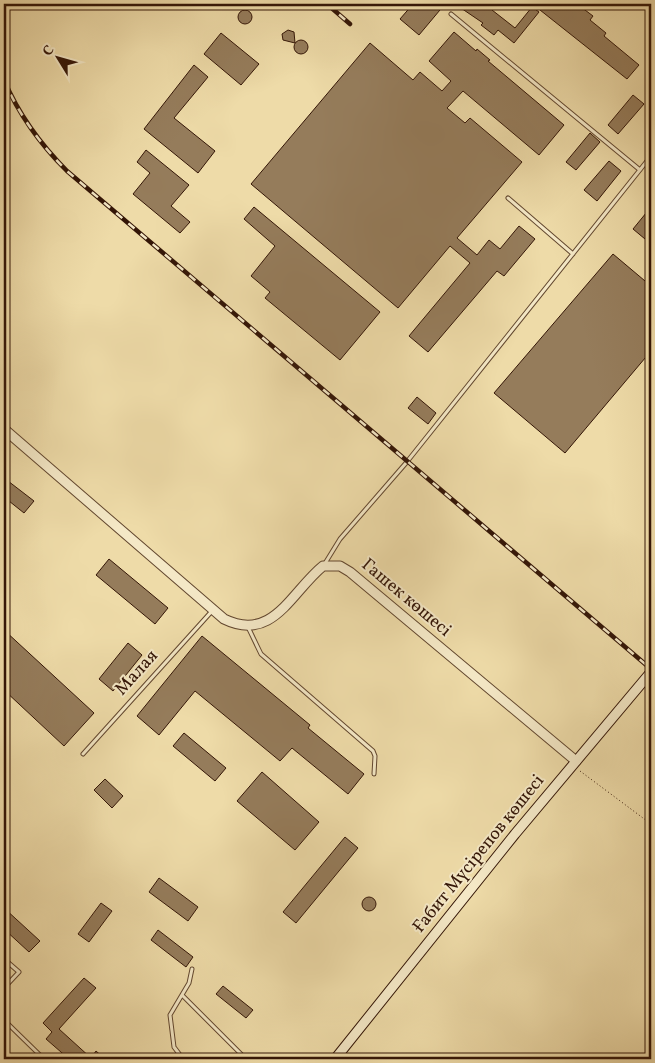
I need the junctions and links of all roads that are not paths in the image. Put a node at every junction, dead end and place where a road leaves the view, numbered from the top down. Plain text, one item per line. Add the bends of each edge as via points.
1 (450, 14) dead end
2 (651, 156) edge
3 (640, 170) junction
4 (508, 198) dead end
5 (573, 254) junction
6 (4, 429) edge
7 (323, 566) junction
8 (212, 611) junction
9 (248, 627) junction
10 (651, 672) edge
11 (84, 754) dead end
12 (574, 763) junction
13 (374, 774) dead end
14 (4, 959) edge
15 (192, 969) dead end
16 (4, 988) edge
17 (182, 995) junction
18 (4, 1020) edge
19 (44, 1059) edge
20 (183, 1059) edge
21 (246, 1059) edge
22 (335, 1059) edge

1 - 3 lane
2 - 3 lane
3 - 5 lane
4 - 5 lane
5 - 7 lane via 340,539
6 - 8 street
7 - 9 street via 277,615 260,625
7 - 12 street, Гашек көшесі via 340,566 350,572
8 - 9 street via 234,624
8 - 11 lane, Малая
9 - 13 lane via 261,654 372,751 375,756
10 - 12 street, Ғабит Мүсірепов көшесі
12 - 22 street, Ғабит Мүсірепов көшесі
14 - 16 lane via 19,972
15 - 17 lane
17 - 20 lane via 170,1015 174,1047
17 - 21 lane
18 - 19 lane

